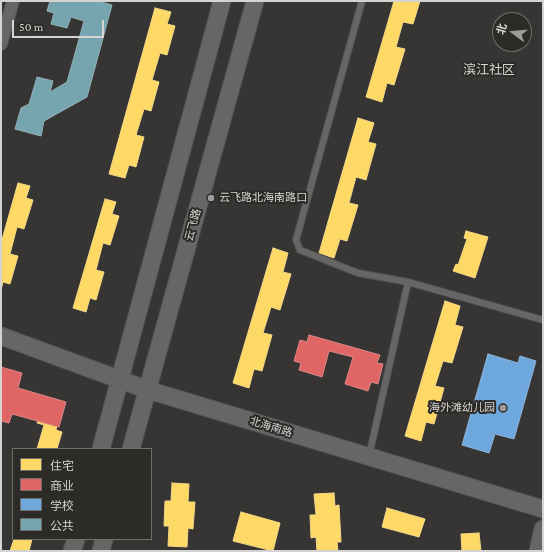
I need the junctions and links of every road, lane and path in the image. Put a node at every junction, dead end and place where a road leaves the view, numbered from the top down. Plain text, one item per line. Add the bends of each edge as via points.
1 (13, 1) edge
2 (222, 1) edge
3 (255, 1) edge
4 (362, 1) edge
5 (1, 44) edge
6 (408, 282) junction
7 (543, 320) edge
8 (1, 336) edge
9 (120, 380) junction
10 (148, 390) junction
11 (101, 448) edge
12 (131, 448) edge
13 (369, 457) junction
14 (543, 509) edge
15 (543, 529) edge
16 (76, 540) edge
17 (104, 540) edge
18 (72, 551) edge
19 (101, 551) edge
20 (538, 551) edge

1 - 5 street
2 - 9 main road
3 - 10 main road, 云飞路
4 - 6 lane via 296,240 300,250 358,273
6 - 7 lane
6 - 13 lane
8 - 9 main road, 北海南路
9 - 10 main road, 北海南路
9 - 11 main road
10 - 12 main road, 云飞路
10 - 13 main road, 北海南路
13 - 14 main road, 北海南路
15 - 20 main road
16 - 18 main road
17 - 19 main road

